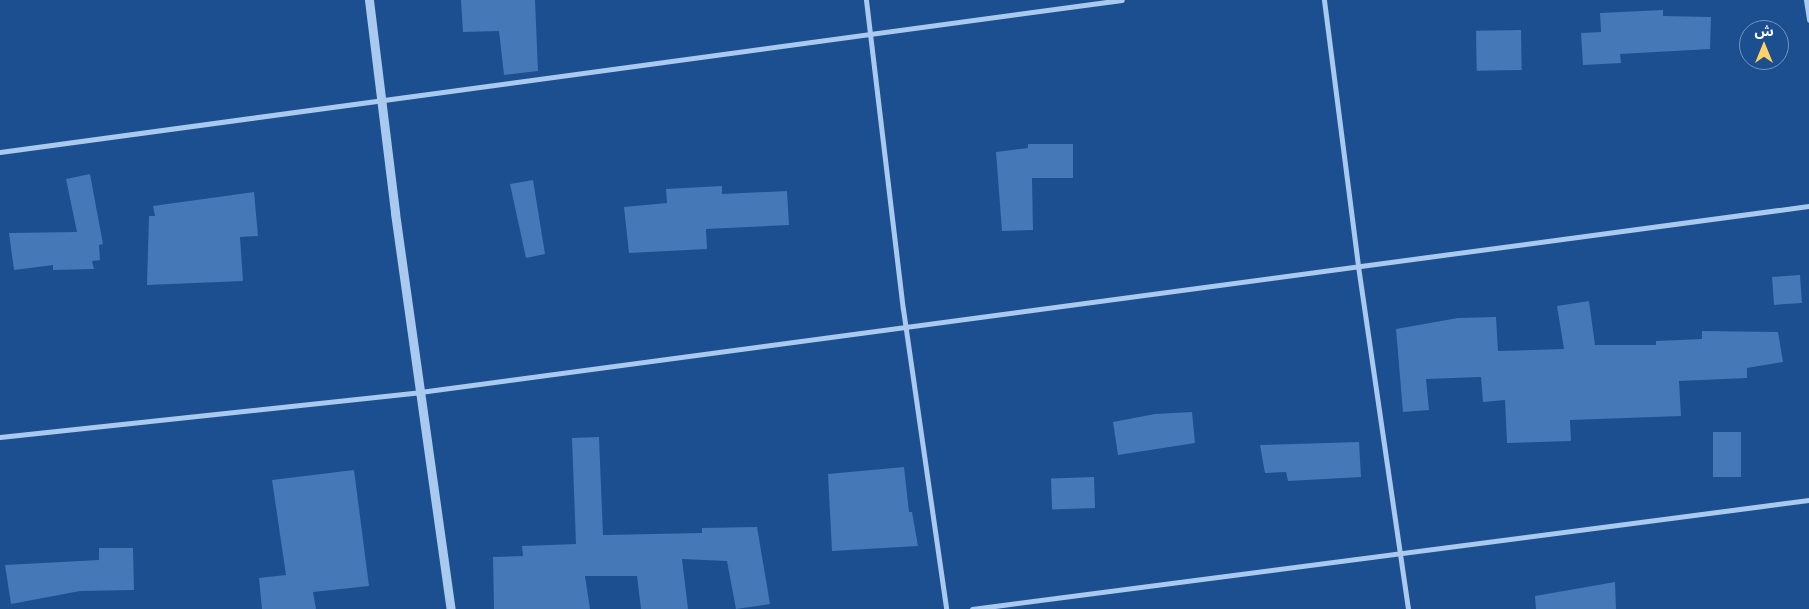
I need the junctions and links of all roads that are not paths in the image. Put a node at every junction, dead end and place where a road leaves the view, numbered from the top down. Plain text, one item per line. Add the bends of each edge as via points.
1 (369, 0) edge
2 (866, 0) edge
3 (1122, 0) edge
4 (1324, 0) edge
5 (1806, 0) edge
6 (1809, 20) edge
7 (870, 35) junction
8 (382, 100) junction
9 (0, 152) edge
10 (1809, 206) edge
11 (1358, 266) junction
12 (906, 325) junction
13 (420, 392) junction
14 (0, 437) edge
15 (1809, 500) edge
16 (1401, 552) junction
17 (451, 609) edge
18 (946, 609) edge
19 (972, 609) edge
20 (1408, 609) edge

1 - 8 street
2 - 7 street
3 - 7 street
4 - 11 street
5 - 6 street
7 - 8 street
7 - 12 street
8 - 9 street
8 - 13 street
10 - 11 street
11 - 12 street
11 - 16 street
12 - 13 street
12 - 18 street
13 - 14 street
13 - 17 street
15 - 16 street
16 - 19 street
16 - 20 street

